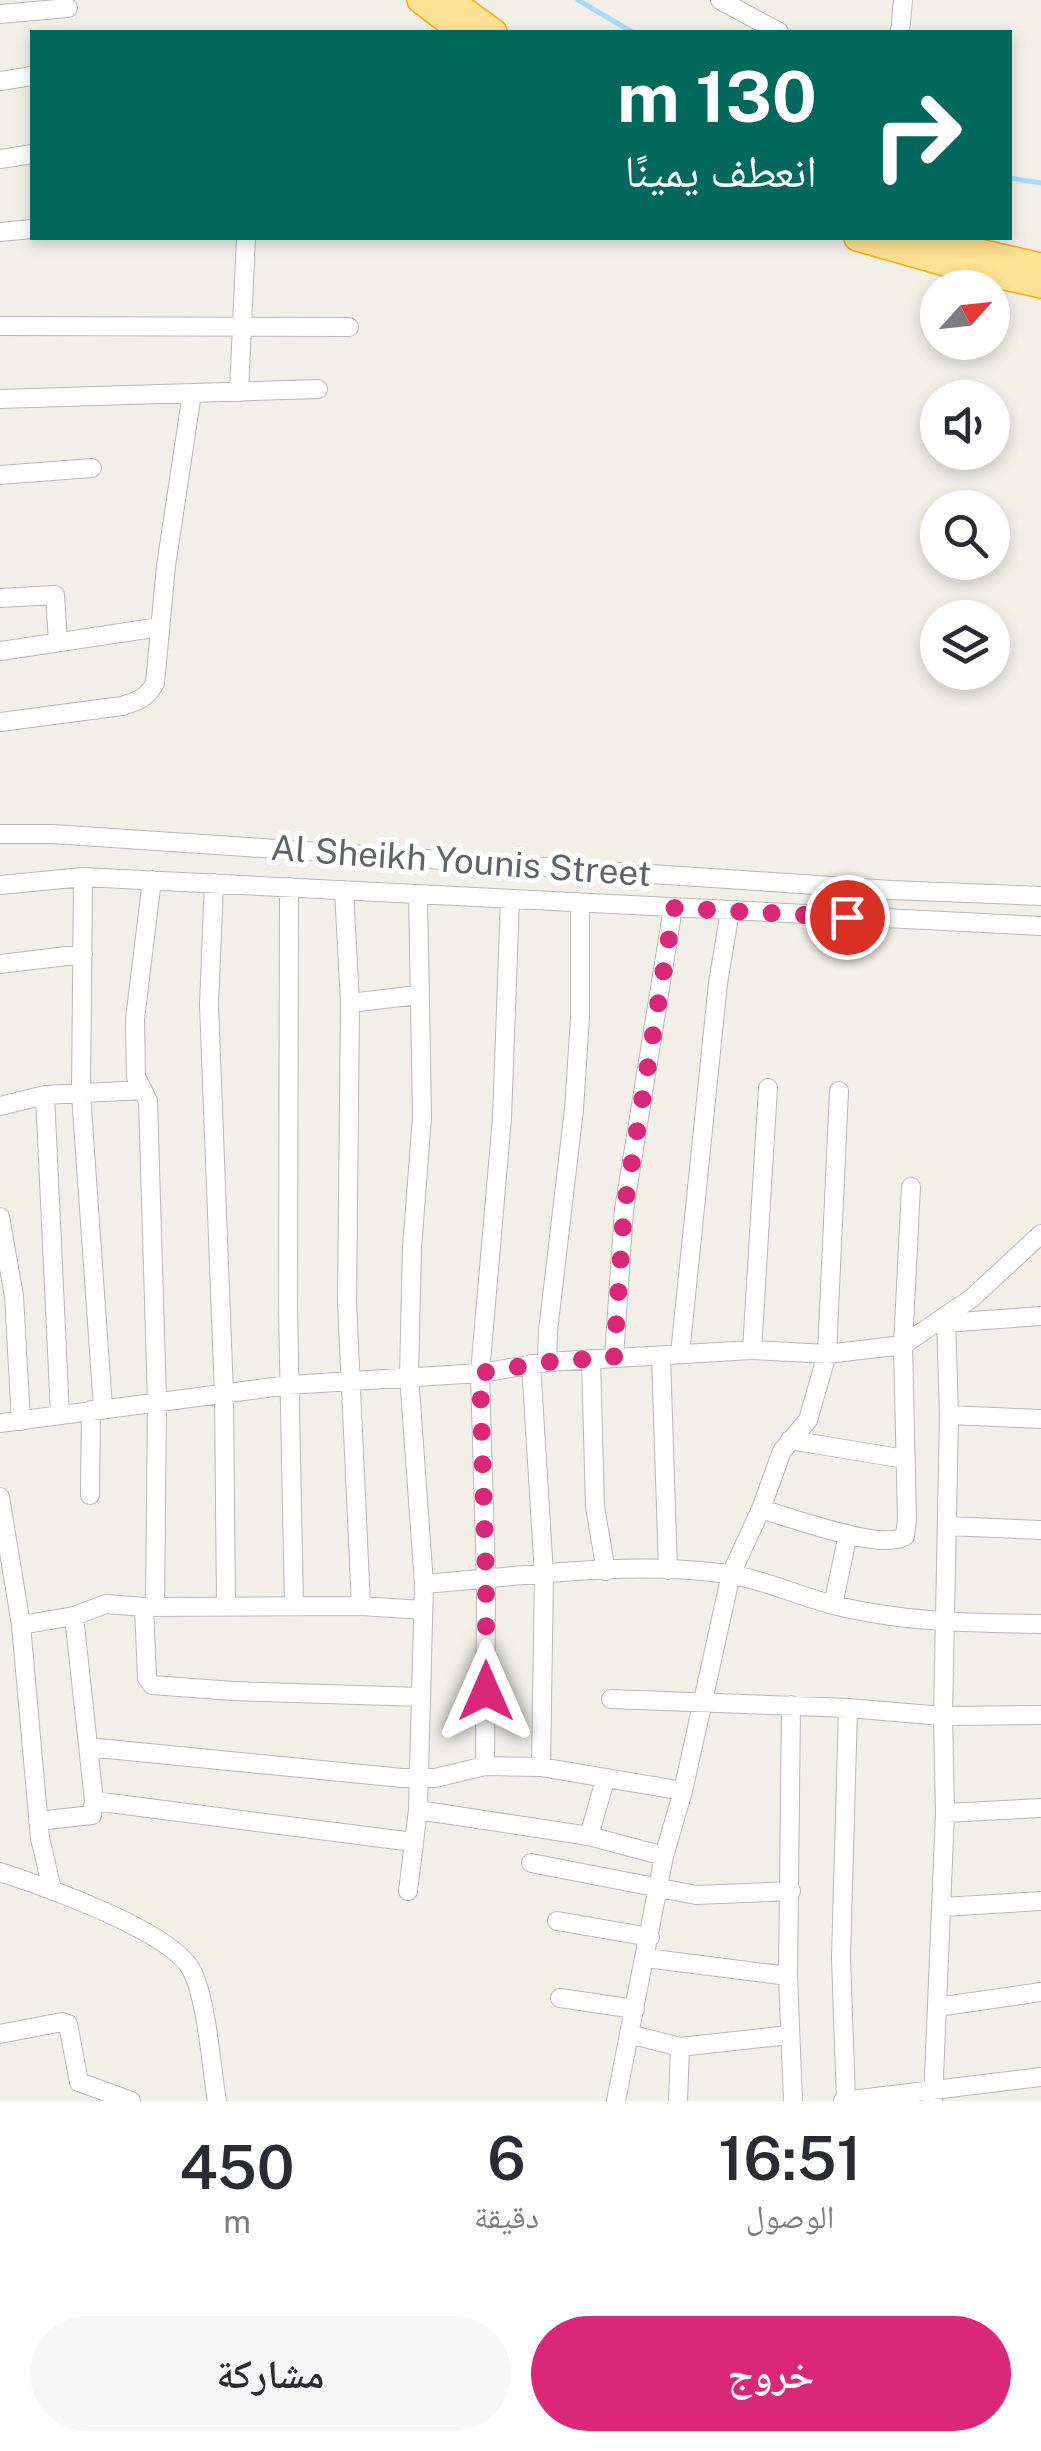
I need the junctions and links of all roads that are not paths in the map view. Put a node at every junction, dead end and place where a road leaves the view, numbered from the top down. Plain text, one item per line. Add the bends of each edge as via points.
1 (420, 0) edge
2 (450, 0) edge
3 (720, 0) edge
4 (903, 0) edge
5 (68, 8) dead end
6 (0, 14) edge
7 (459, 30) edge
8 (491, 30) edge
9 (775, 30) edge
10 (900, 30) edge
11 (30, 76) edge
12 (0, 81) edge
13 (30, 154) edge
14 (0, 160) edge
15 (30, 229) edge
16 (0, 232) edge
17 (246, 240) edge
18 (864, 240) edge
19 (927, 240) edge
20 (1041, 266) edge
21 (1041, 285) edge
22 (0, 326) edge
23 (242, 327) junction
24 (349, 328) dead end
25 (318, 389) dead end
26 (239, 392) junction
27 (192, 393) junction
28 (0, 399) edge
29 (92, 468) dead end
30 (0, 475) edge
31 (0, 598) edge
32 (160, 627) junction
33 (58, 642) junction
34 (0, 650) edge
35 (0, 722) edge
36 (0, 834) edge
37 (82, 877) junction
38 (706, 877) junction
39 (152, 880) junction
40 (214, 883) junction
41 (0, 886) edge
42 (289, 887) junction
43 (344, 890) junction
44 (418, 894) junction
45 (1041, 896) edge
46 (510, 900) junction
47 (580, 903) junction
48 (674, 908) junction
49 (702, 910) junction
50 (730, 911) junction
51 (1041, 926) edge
52 (83, 954) junction
53 (0, 964) edge
54 (418, 995) junction
55 (350, 1003) junction
56 (768, 1088) dead end
57 (143, 1090) junction
58 (839, 1092) dead end
59 (81, 1094) junction
60 (45, 1096) junction
61 (0, 1106) edge
62 (911, 1187) dead end
63 (0, 1216) edge
64 (1041, 1234) edge
65 (1041, 1316) edge
66 (945, 1321) junction
67 (903, 1345) junction
68 (752, 1350) junction
69 (827, 1354) junction
70 (671, 1355) junction
71 (614, 1357) junction
72 (591, 1359) junction
73 (539, 1363) junction
74 (480, 1373) junction
75 (409, 1376) junction
76 (351, 1380) junction
77 (289, 1386) junction
78 (224, 1394) junction
79 (157, 1401) junction
80 (97, 1409) junction
81 (60, 1415) junction
82 (949, 1415) junction
83 (1041, 1419) edge
84 (21, 1421) junction
85 (0, 1423) edge
86 (790, 1440) junction
87 (905, 1459) junction
88 (90, 1495) dead end
89 (0, 1497) edge
90 (761, 1509) junction
91 (948, 1526) junction
92 (1041, 1530) edge
93 (848, 1534) junction
94 (668, 1570) junction
95 (606, 1571) junction
96 (544, 1574) junction
97 (731, 1574) junction
98 (486, 1579) junction
99 (424, 1584) junction
100 (833, 1605) junction
101 (226, 1606) junction
102 (294, 1606) junction
103 (360, 1606) junction
104 (150, 1607) junction
105 (423, 1610) junction
106 (74, 1616) junction
107 (947, 1622) junction
108 (1041, 1624) edge
109 (21, 1625) junction
110 (421, 1696) junction
111 (610, 1698) dead end
112 (702, 1703) junction
113 (791, 1706) junction
114 (848, 1708) junction
115 (1041, 1715) edge
116 (943, 1716) junction
117 (88, 1746) junction
118 (485, 1766) junction
119 (541, 1767) junction
120 (417, 1778) junction
121 (606, 1780) junction
122 (683, 1791) junction
123 (94, 1801) junction
124 (1041, 1808) edge
125 (418, 1810) junction
126 (945, 1813) junction
127 (38, 1821) junction
128 (589, 1836) junction
129 (413, 1842) junction
130 (664, 1856) junction
131 (531, 1864) dead end
132 (0, 1872) edge
133 (52, 1889) junction
134 (658, 1889) junction
135 (408, 1891) dead end
136 (792, 1891) junction
137 (1041, 1901) edge
138 (944, 1907) junction
139 (557, 1920) dead end
140 (650, 1937) junction
141 (646, 1958) junction
142 (788, 1976) junction
143 (1041, 1992) edge
144 (560, 1998) dead end
145 (937, 2007) junction
146 (635, 2009) junction
147 (0, 2034) edge
148 (629, 2034) junction
149 (789, 2035) junction
150 (680, 2047) junction
151 (1041, 2077) edge
152 (933, 2096) edge
153 (131, 2101) edge
154 (217, 2101) edge
155 (616, 2101) edge
156 (678, 2101) edge
157 (792, 2101) edge
158 (845, 2101) edge

1 - 7 highway
2 - 8 highway
3 - 9 street
4 - 10 street
5 - 6 street
11 - 12 street
13 - 14 street
15 - 16 street
17 - 23 street
18 - 21 highway
19 - 20 highway
22 - 23 street
23 - 24 street
23 - 26 street
25 - 26 street
26 - 27 street
27 - 28 street
27 - 32 street
29 - 30 street
31 - 33 street via 55,595
32 - 33 street
32 - 35 street via 155,683 140,700
33 - 34 street
36 - 38 street, Al Sheikh Younis Street
37 - 39 street, Al Sheikh Younis Street
37 - 41 street, Al Sheikh Younis Street
37 - 52 street
38 - 45 street, Al Sheikh Younis Street
38 - 49 street
39 - 40 street, Al Sheikh Younis Street
39 - 57 street via 135,1019 136,1077
40 - 42 street, Al Sheikh Younis Street
40 - 78 street via 209,1004
42 - 43 street, Al Sheikh Younis Street
42 - 77 street
43 - 44 street, Al Sheikh Younis Street
43 - 55 street
44 - 46 street, Al Sheikh Younis Street
44 - 54 street
46 - 47 street, Al Sheikh Younis Street
46 - 74 street via 502,1118
47 - 48 street, Al Sheikh Younis Street
47 - 73 street via 574,1109
48 - 49 street, Al Sheikh Younis Street
48 - 71 street via 624,1210
49 - 50 street, Al Sheikh Younis Street
50 - 51 street, Al Sheikh Younis Street
50 - 70 street
52 - 53 street
52 - 59 street
54 - 55 street
54 - 75 street via 422,1118
55 - 76 street
56 - 68 street
57 - 59 street
57 - 79 street
58 - 69 street
59 - 60 street
59 - 80 street
60 - 61 street
60 - 81 street
62 - 67 street
63 - 84 street via 14,1296
64 - 66 street
65 - 66 street
66 - 67 street
66 - 82 street
67 - 69 street
67 - 87 street
68 - 69 street
68 - 70 street
69 - 86 street via 808,1420
70 - 71 street
70 - 94 street
71 - 72 street
72 - 73 street
72 - 95 street via 595,1507
73 - 74 street
73 - 96 street
74 - 75 street
74 - 98 street
75 - 76 street
75 - 99 street
76 - 77 street
76 - 103 street
77 - 78 street
77 - 102 street
78 - 79 street
78 - 101 street
79 - 80 street
79 - 104 street
80 - 81 street
80 - 88 street
81 - 84 street
82 - 83 street
82 - 91 street
84 - 85 street
86 - 87 street
86 - 90 street
87 - 93 street via 905,1536 898,1541
89 - 109 street
90 - 93 street
90 - 97 street
91 - 92 street
91 - 107 street
93 - 100 street
94 - 95 street
94 - 97 street
95 - 96 street
96 - 98 street
96 - 119 street
97 - 100 street
97 - 112 street
98 - 99 street
98 - 118 street
99 - 105 street
100 - 107 street
101 - 102 street
101 - 104 street
102 - 103 street
103 - 105 street
104 - 106 street via 106,1604
104 - 110 street via 152,1685
105 - 110 street
106 - 109 street
106 - 117 street
107 - 108 street
107 - 116 street
109 - 127 street
110 - 120 street
111 - 112 street
112 - 113 street
112 - 122 street
113 - 114 street
113 - 136 street
114 - 116 street
114 - 158 street via 841,1958
115 - 116 street
116 - 126 street
117 - 120 street
117 - 123 street
118 - 119 street
118 - 120 street
119 - 121 street
120 - 125 street
121 - 122 street
121 - 128 street
122 - 130 street
123 - 127 street via 92,1816
123 - 129 street
124 - 126 street
125 - 128 street
125 - 129 street
126 - 138 street
127 - 133 street
128 - 130 street
129 - 135 street
130 - 134 street
131 - 134 street
132 - 133 street
133 - 154 street via 117,1919 192,1970
134 - 136 street via 716,1896
134 - 140 street
136 - 142 street
137 - 138 street
138 - 145 street
139 - 140 street
140 - 141 street
141 - 142 street
141 - 146 street
142 - 149 street
143 - 145 street
144 - 146 street
145 - 152 street
146 - 148 street
147 - 153 street via 68,2024 79,2082
148 - 150 street
148 - 155 street
149 - 150 street
149 - 157 street
150 - 156 street
151 - 152 street
152 - 158 street

